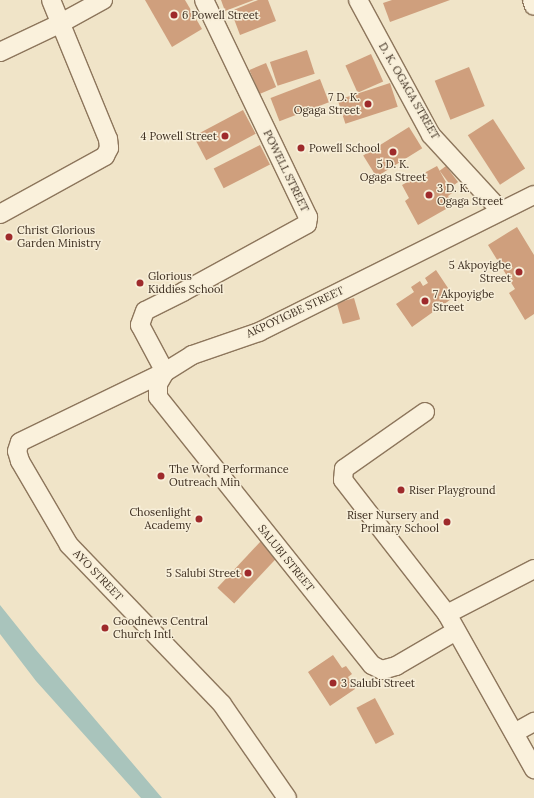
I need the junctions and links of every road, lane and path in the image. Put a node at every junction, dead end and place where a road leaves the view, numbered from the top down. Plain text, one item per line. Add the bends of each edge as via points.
1 (51, 0) edge
2 (102, 0) edge
3 (204, 0) edge
4 (358, 0) edge
5 (532, 0) edge
6 (534, 6) edge
7 (61, 23) junction
8 (0, 52) edge
9 (534, 195) edge
10 (501, 211) junction
11 (0, 214) edge
12 (165, 372) junction
13 (425, 412) dead end
14 (17, 451) joint
15 (534, 569) edge
16 (447, 614) junction
17 (456, 632) junction
18 (534, 722) edge
19 (514, 733) junction
20 (534, 768) edge
21 (287, 798) edge

1 - 7 street
2 - 7 street
3 - 12 street, POWELL STREET via 308,217 306,224 145,311 140,325
4 - 10 street, D. K. OGAGA STREET via 431,135
5 - 6 street
7 - 8 street
7 - 11 street via 108,139 109,148 105,156
9 - 10 street, AKPOYIGBE STREET
10 - 12 street, AKPOYIGBE STREET via 259,332 192,355
12 - 14 street, AKPOYIGBE STREET via 20,442
12 - 17 street, SALUBI STREET via 158,384 158,397 372,665 382,670 396,666
13 - 16 street via 344,469 343,480
14 - 21 street, AYO STREET via 20,461 69,545 222,704
15 - 16 street
16 - 17 street
17 - 19 street
18 - 19 street
19 - 20 street

